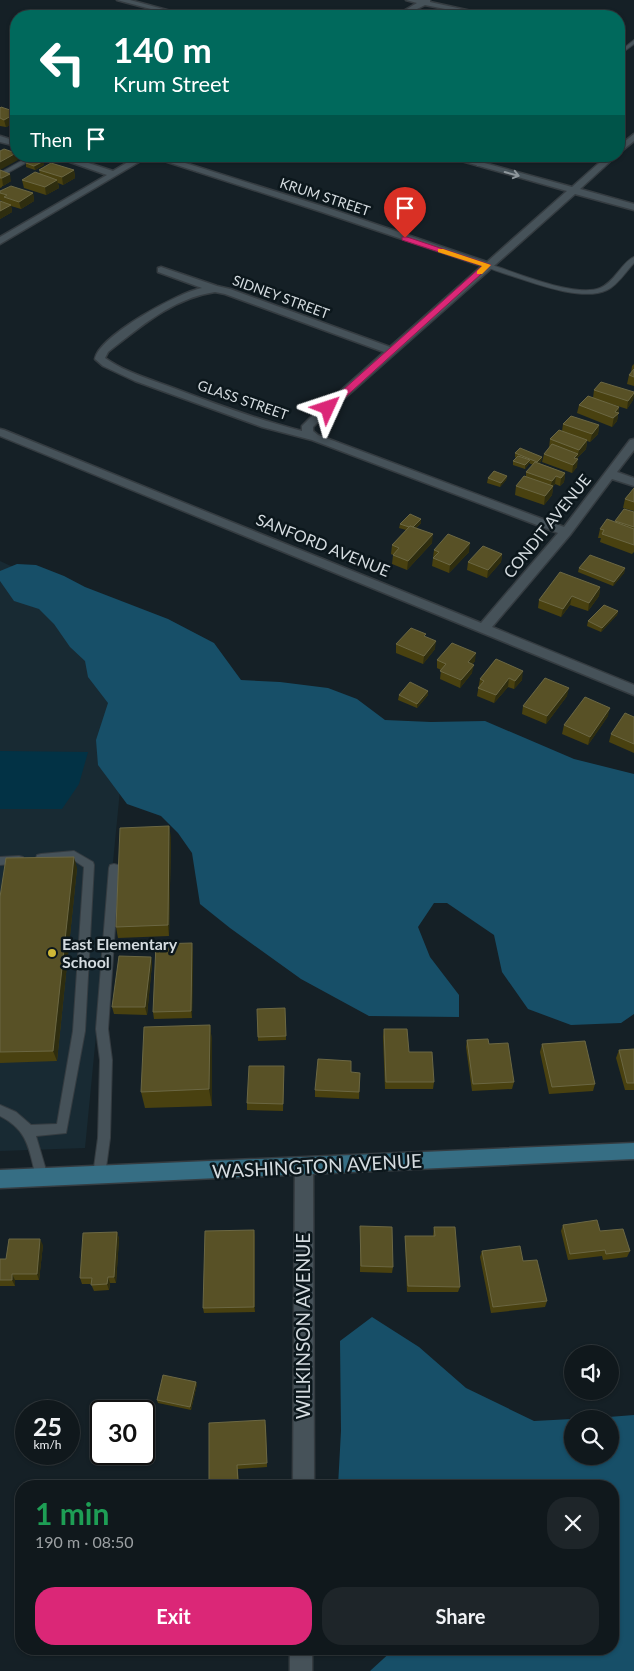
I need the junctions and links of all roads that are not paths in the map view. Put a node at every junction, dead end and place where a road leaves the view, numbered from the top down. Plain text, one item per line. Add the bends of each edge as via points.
1 (121, 0) edge
2 (410, 0) edge
3 (425, 1) edge
4 (161, 10) edge
5 (409, 10) edge
6 (464, 10) edge
7 (24, 162) edge
8 (76, 162) edge
9 (135, 162) edge
10 (172, 162) edge
11 (469, 162) edge
12 (483, 162) edge
13 (605, 162) edge
14 (479, 165) junction
15 (114, 174) junction
16 (0, 175) edge
17 (574, 191) junction
18 (634, 207) edge
19 (0, 241) edge
20 (634, 258) edge
21 (488, 265) junction
22 (161, 270) dead end
23 (215, 289) junction
24 (390, 351) junction
25 (0, 432) edge
26 (314, 437) junction
27 (634, 442) edge
28 (610, 474) junction
29 (634, 482) edge
30 (566, 532) junction
31 (484, 628) junction
32 (634, 690) edge
33 (0, 861) edge
34 (114, 868) dead end
35 (0, 1110) edge
36 (29, 1131) junction
37 (634, 1150) edge
38 (304, 1167) junction
39 (99, 1175) junction
40 (42, 1177) junction
41 (0, 1179) edge
42 (303, 1480) edge
43 (302, 1655) edge
44 (301, 1671) edge

1 - 4 street
2 - 3 street
3 - 5 street
3 - 6 street
7 - 16 lane
8 - 15 street
9 - 15 street
10 - 21 street, KRUM STREET
11 - 14 street
12 - 14 lane
13 - 17 street
14 -> 17 street
15 - 19 street
17 - 18 street
17 - 21 street
20 - 21 lane via 604,289 591,292 562,289
21 - 24 street
22 - 23 street, SIDNEY STREET
23 - 24 street, SIDNEY STREET
23 - 26 street, GLASS STREET via 195,291 164,307 104,350 100,359 139,379 198,401 266,425
24 - 26 street via 308,426 307,432
25 - 31 street, SANFORD AVENUE
26 - 30 street, GLASS STREET
27 - 28 street, CONDIT AVENUE
28 - 29 street
28 - 30 street, CONDIT AVENUE
30 - 31 street, CONDIT AVENUE
31 - 32 street, SANFORD AVENUE
33 - 36 lane via 74,855 89,865 79,1031 62,1129
34 - 39 lane via 102,1029 106,1060 104,1138
35 - 36 lane via 14,1116
36 - 40 lane
37 - 38 main road, WASHINGTON AVENUE
38 - 39 main road, WASHINGTON AVENUE
38 - 42 street, WILKINSON AVENUE
39 - 40 main road, WASHINGTON AVENUE
40 - 41 main road, WASHINGTON AVENUE
43 - 44 street

